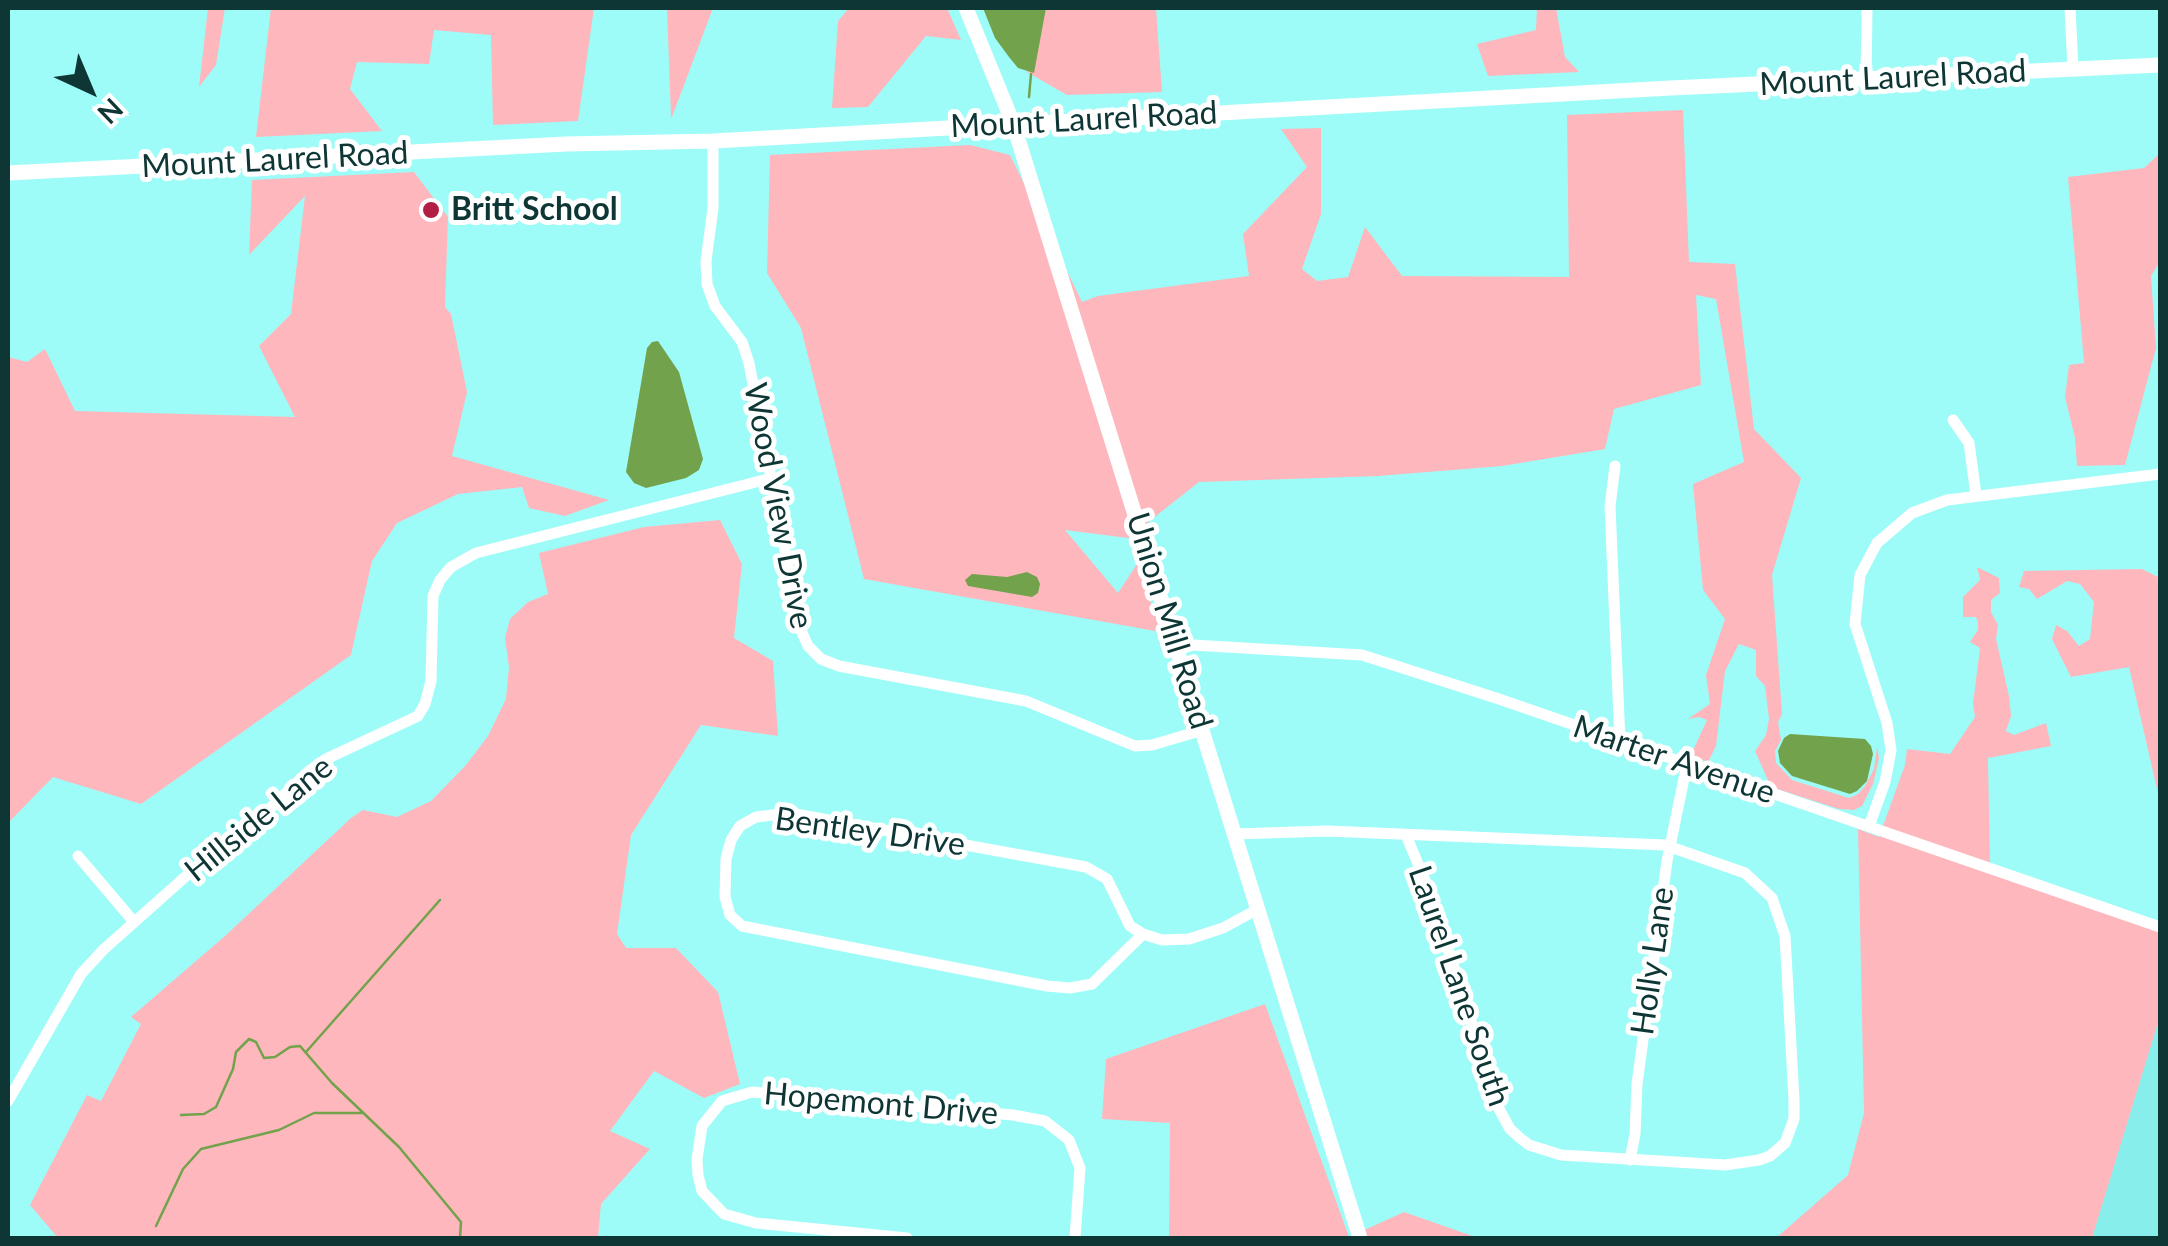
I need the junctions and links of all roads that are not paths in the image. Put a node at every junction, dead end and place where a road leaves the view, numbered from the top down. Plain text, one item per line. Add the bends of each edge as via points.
1 (966, 8) edge
2 (1867, 8) edge
3 (2070, 8) edge
4 (2160, 65) edge
5 (2074, 70) junction
6 (1866, 81) junction
7 (1013, 123) junction
8 (713, 140) junction
9 (8, 173) edge
10 (1953, 420) dead end
11 (1615, 466) dead end
12 (2160, 474) edge
13 (772, 478) junction
14 (1976, 496) junction
15 (1176, 644) junction
16 (1203, 730) junction
17 (1620, 742) junction
18 (1687, 764) junction
19 (1869, 826) junction
20 (1234, 834) junction
21 (1406, 835) junction
22 (1670, 847) junction
23 (78, 856) dead end
24 (1258, 909) junction
25 (134, 922) junction
26 (2160, 927) edge
27 (1143, 934) junction
28 (8, 1101) edge
29 (1630, 1160) junction
30 (908, 1238) edge
31 (1076, 1238) edge
32 (1360, 1238) edge

1 - 7 main road, Union Mill Road
2 - 6 street
3 - 5 street
4 - 5 main road, Mount Laurel Road
5 - 6 main road, Mount Laurel Road
6 - 7 main road, Mount Laurel Road
7 - 8 main road, Mount Laurel Road
7 - 15 main road, Union Mill Road
8 - 9 main road, Mount Laurel Road
8 - 13 street, Wood View Drive via 707,284 746,353
10 - 14 street via 1969,443
11 - 17 street via 1610,506
12 - 14 street
13 - 16 street, Wood View Drive via 800,628 822,658 1026,701 1135,746
13 - 25 street, Hillside Lane via 456,562 433,596 431,680 418,716 317,764
14 - 19 street via 1935,503 1902,520 1876,544 1860,575 1855,624 1891,750
15 - 16 main road, Union Mill Road
15 - 17 street, Marter Avenue via 1362,655
16 - 20 main road, Union Mill Road
17 - 18 street, Marter Avenue
18 - 19 street, Marter Avenue
18 - 22 street, Holly Lane
19 - 26 street, Marter Avenue
20 - 21 street, Laurel Lane South
20 - 24 main road, Union Mill Road
21 - 22 street, Laurel Lane South
21 - 29 street, Laurel Lane South via 1510,1129 1550,1153
22 - 29 street, Holly Lane
22 - 29 street, Laurel Lane South via 1745,874 1778,909 1794,1119 1778,1150 1749,1164
23 - 25 street
24 - 27 street via 1190,939
24 - 32 main road, Union Mill Road
25 - 28 street, Hillside Lane via 81,974
27 - 27 street, Bentley Drive via 1092,984 1047,986 742,926 725,897 726,859 740,826 782,813 1086,866 1107,879 1130,926
30 - 31 street, Hopemont Drive via 724,1214 711,1204 698,1175 702,1126 722,1102 752,1092 1044,1121 1068,1140 1080,1168

